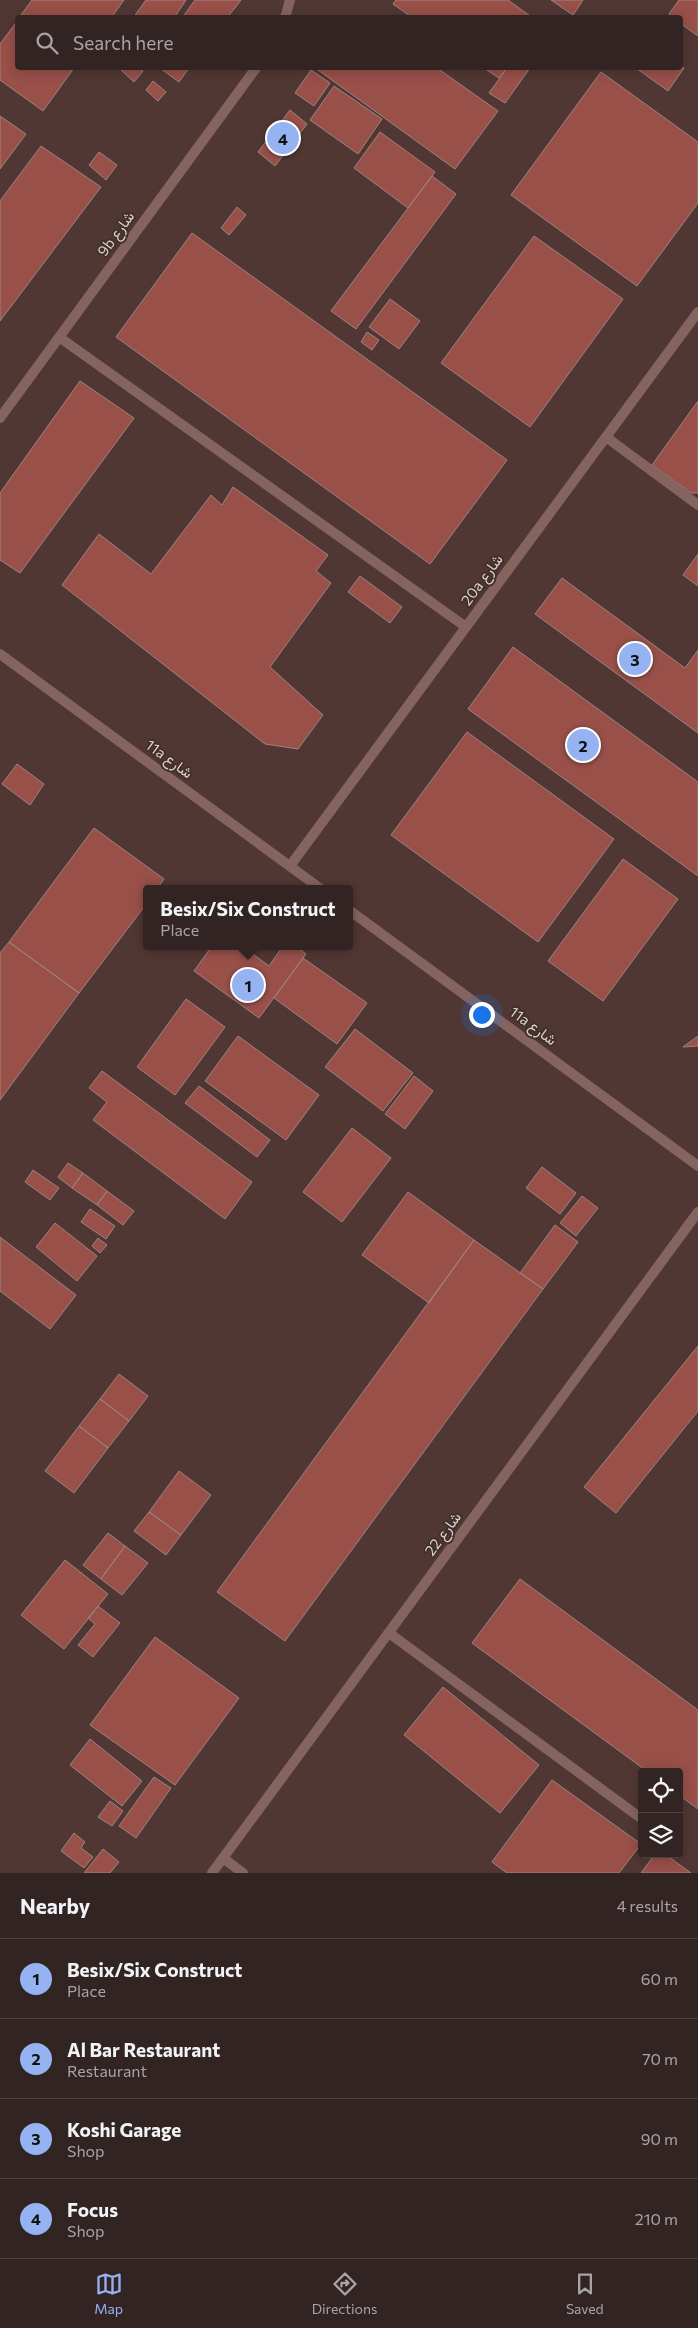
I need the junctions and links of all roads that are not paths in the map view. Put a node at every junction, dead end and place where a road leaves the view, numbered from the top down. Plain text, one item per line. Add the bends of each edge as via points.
1 (290, 0) edge
2 (285, 15) edge
3 (255, 70) edge
4 (698, 312) edge
5 (60, 337) junction
6 (0, 418) edge
7 (606, 437) junction
8 (698, 505) edge
9 (466, 627) junction
10 (0, 654) edge
11 (290, 866) junction
12 (316, 885) edge
13 (353, 913) edge
14 (698, 1166) edge
15 (698, 1212) edge
16 (389, 1633) junction
17 (638, 1816) edge
18 (223, 1858) junction
19 (212, 1873) edge
20 (243, 1873) edge

1 - 2 street
3 - 5 street, 9b شارع
4 - 7 street, 20a شارع
5 - 6 street, 9b شارع
5 - 9 street
7 - 8 street
7 - 9 street, 20a شارع
9 - 11 street, 20a شارع
10 - 11 street, 11a شارع
11 - 12 street, 11a شارع
13 - 14 street, 11a شارع
15 - 16 street, شارع 22
16 - 17 street
16 - 18 street, شارع 22
18 - 19 street, شارع 22
18 - 20 street

